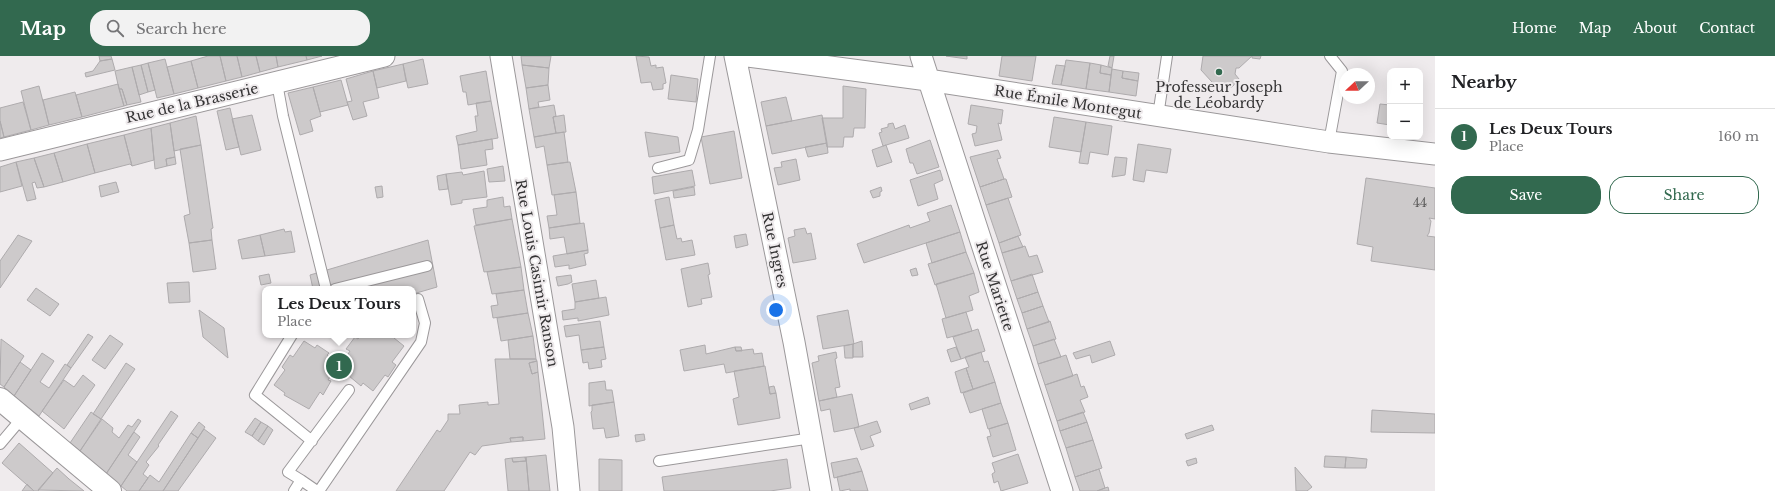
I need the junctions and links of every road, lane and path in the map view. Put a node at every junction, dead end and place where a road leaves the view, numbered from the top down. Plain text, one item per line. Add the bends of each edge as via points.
1 (384, 56) edge
2 (501, 56) edge
3 (710, 56) edge
4 (735, 56) edge
5 (748, 56) edge
6 (920, 56) edge
7 (1167, 56) edge
8 (1330, 56) edge
9 (928, 80) junction
10 (277, 83) junction
11 (1158, 116) junction
12 (1329, 142) junction
13 (0, 150) edge
14 (1435, 154) edge
15 (658, 168) dead end
16 (427, 266) dead end
17 (325, 286) edge
18 (347, 286) edge
19 (418, 299) dead end
20 (290, 338) edge
21 (349, 390) dead end
22 (0, 399) edge
23 (22, 418) junction
24 (812, 438) junction
25 (312, 441) junction
26 (0, 444) edge
27 (659, 461) dead end
28 (301, 480) junction
29 (110, 491) edge
30 (294, 491) edge
31 (318, 491) edge
32 (569, 491) edge
33 (821, 491) edge
34 (1062, 491) edge

1 - 10 street, Rue de la Brasserie
2 - 32 street, Rue Louis Casimir Ranson via 563,427
3 - 15 lane via 698,130 689,160
4 - 24 street, Rue Ingres
5 - 9 street, Rue Émile Montegut
6 - 9 street, Rue Mariette
7 - 11 lane
8 - 12 lane via 1342,71
9 - 11 street, Rue Émile Montegut
9 - 34 street, Rue Mariette
10 - 13 street, Rue de la Brasserie
10 - 17 lane via 282,116
11 - 12 street, Rue Émile Montegut
12 - 14 street, Rue Émile Montegut
16 - 18 lane
19 - 31 lane via 424,323 421,342
20 - 25 lane via 255,396
21 - 25 lane
22 - 23 main road
23 - 26 lane
23 - 29 main road
24 - 27 lane
24 - 33 street, Rue Ingres
25 - 28 lane via 288,472
28 - 30 lane
28 - 31 lane

